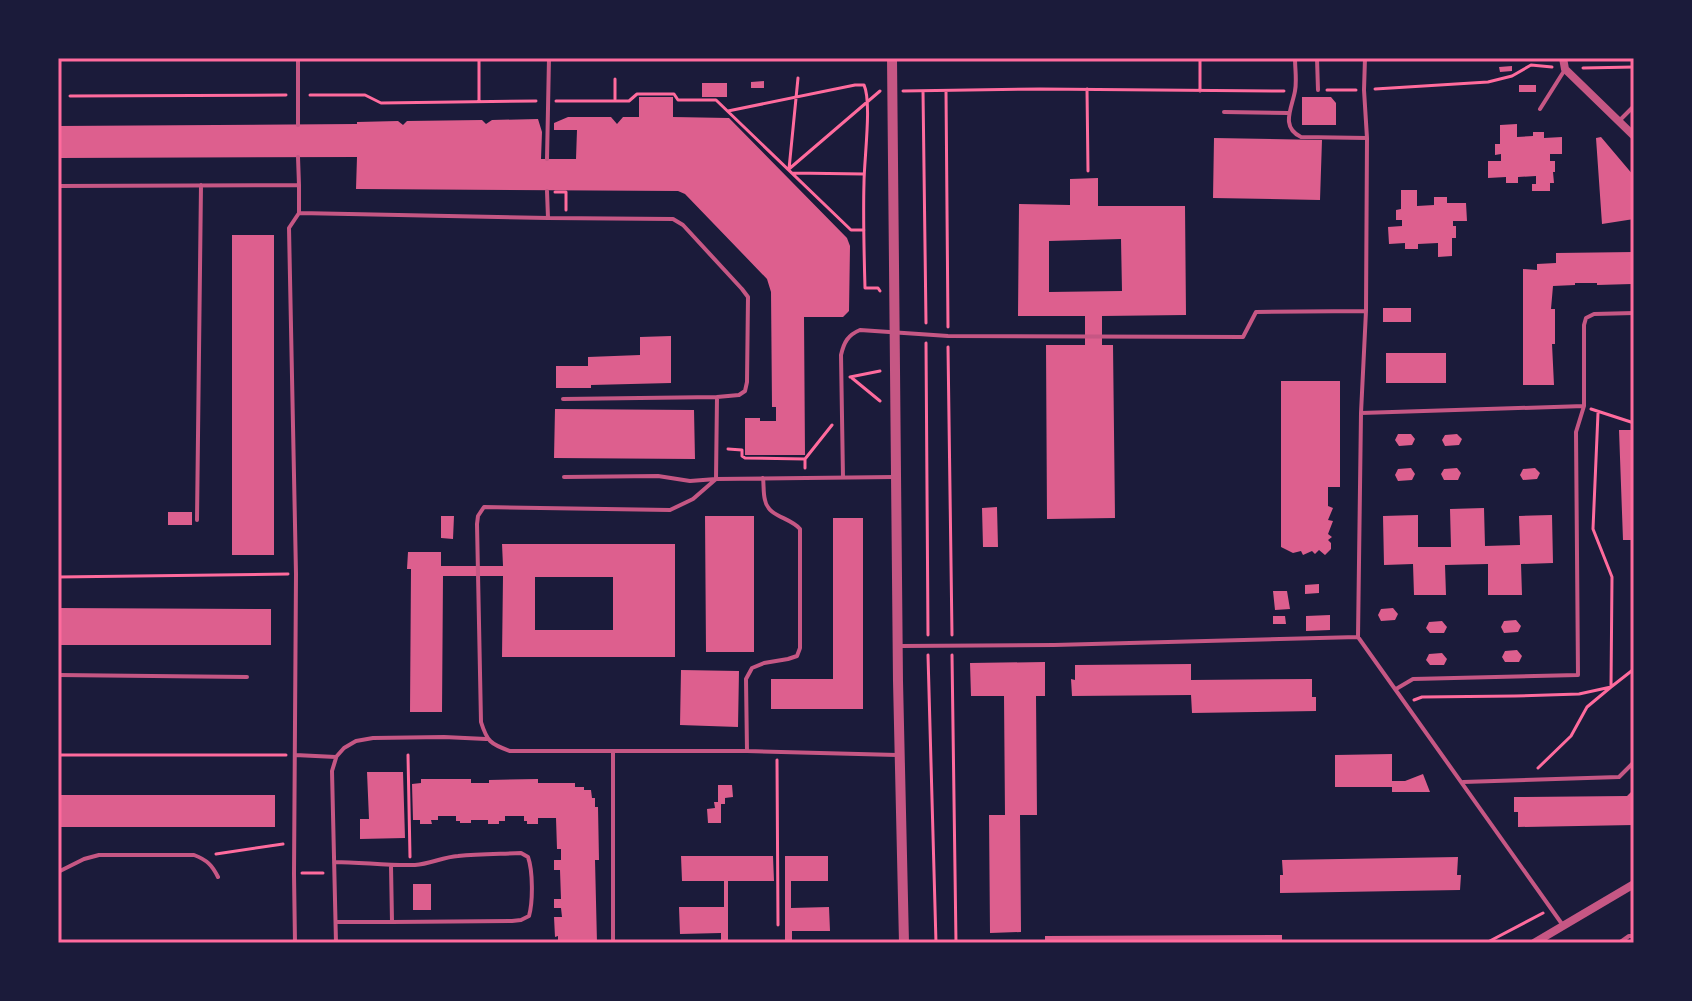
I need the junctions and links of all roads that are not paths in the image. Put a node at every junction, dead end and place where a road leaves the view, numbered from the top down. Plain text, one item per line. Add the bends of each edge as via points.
1 (298, 58) edge
2 (549, 58) edge
3 (892, 58) edge
4 (1295, 58) edge
5 (1317, 58) edge
6 (1365, 58) edge
7 (1563, 58) edge
8 (1565, 69) junction
9 (1318, 90) road end
10 (58, 93) edge
11 (1634, 106) edge
12 (1540, 109) dead end
13 (1224, 112) dead end
14 (1288, 113) junction
15 (1618, 122) junction
16 (298, 125) dead end
17 (58, 126) edge
18 (1634, 136) edge
19 (1367, 138) junction
20 (298, 157) dead end
21 (59, 158) edge
22 (547, 159) dead end
23 (201, 185) junction
24 (299, 185) junction
25 (58, 186) edge
26 (547, 191) road end
27 (299, 213) junction
28 (548, 218) junction
29 (1366, 311) junction
30 (1634, 313) edge
31 (894, 333) junction
32 (717, 397) junction
33 (563, 399) dead end
34 (1584, 406) junction
35 (1361, 413) junction
36 (564, 477) dead end
37 (896, 477) junction
38 (763, 478) junction
39 (843, 478) junction
40 (716, 479) junction
41 (197, 520) dead end
42 (1358, 637) junction
43 (898, 646) junction
44 (58, 675) edge
45 (247, 677) dead end
46 (1396, 689) junction
47 (487, 739) junction
48 (613, 751) junction
49 (747, 751) junction
50 (295, 755) junction
51 (899, 755) junction
52 (336, 757) junction
53 (1634, 762) edge
54 (1462, 782) junction
55 (334, 862) junction
56 (391, 866) junction
57 (58, 872) edge
58 (218, 877) dead end
59 (1634, 884) edge
60 (336, 922) junction
61 (392, 922) junction
62 (1564, 926) junction
63 (1634, 936) edge
64 (295, 943) edge
65 (336, 943) edge
66 (613, 943) edge
67 (904, 943) edge
68 (1534, 943) edge
69 (1619, 943) edge

1 - 16 lane
2 - 22 lane
3 - 31 street
4 - 14 lane via 1295,90
5 - 9 lane
6 - 19 lane
7 - 8 street
8 - 12 lane
8 - 15 street
10 - 17 lane
11 - 15 lane
13 - 14 lane
14 - 19 lane via 1291,128 1301,137
15 - 18 street
19 - 29 lane
20 - 24 lane
21 - 25 lane
23 - 24 lane
23 - 25 lane
23 - 41 lane
24 - 27 lane
26 - 28 lane
27 - 28 lane
27 - 50 lane via 289,228
28 - 32 lane via 673,219 683,225 748,297 745,391
29 - 31 lane via 1256,312 1243,337
29 - 35 lane
30 - 34 lane via 1586,318
31 - 37 street
31 - 39 lane via 860,330 843,344
32 - 33 lane
32 - 40 lane
34 - 35 lane
34 - 46 lane via 1576,432 1578,675 1413,679
35 - 42 lane
36 - 40 lane
37 - 39 lane
37 - 43 street
38 - 39 lane
38 - 40 lane
38 - 49 lane via 771,512 800,529 800,648 797,656 752,668 746,679
40 - 47 lane via 670,510 484,507 477,524 481,722
42 - 43 lane
42 - 46 lane
43 - 51 street
44 - 45 lane
46 - 54 lane
47 - 48 lane via 510,751
47 - 52 lane via 373,738 356,741
48 - 49 lane
48 - 66 lane
49 - 51 lane
50 - 52 lane
50 - 64 lane
51 - 67 street
52 - 55 lane
53 - 54 lane via 1619,777
54 - 62 lane
55 - 56 lane
55 - 60 lane
56 - 61 lane
56 - 61 lane via 521,853 530,864 531,908 529,916 512,921
57 - 58 lane via 99,855 194,855 213,866
59 - 62 street
60 - 61 lane
60 - 65 lane
62 - 68 street
63 - 69 lane

